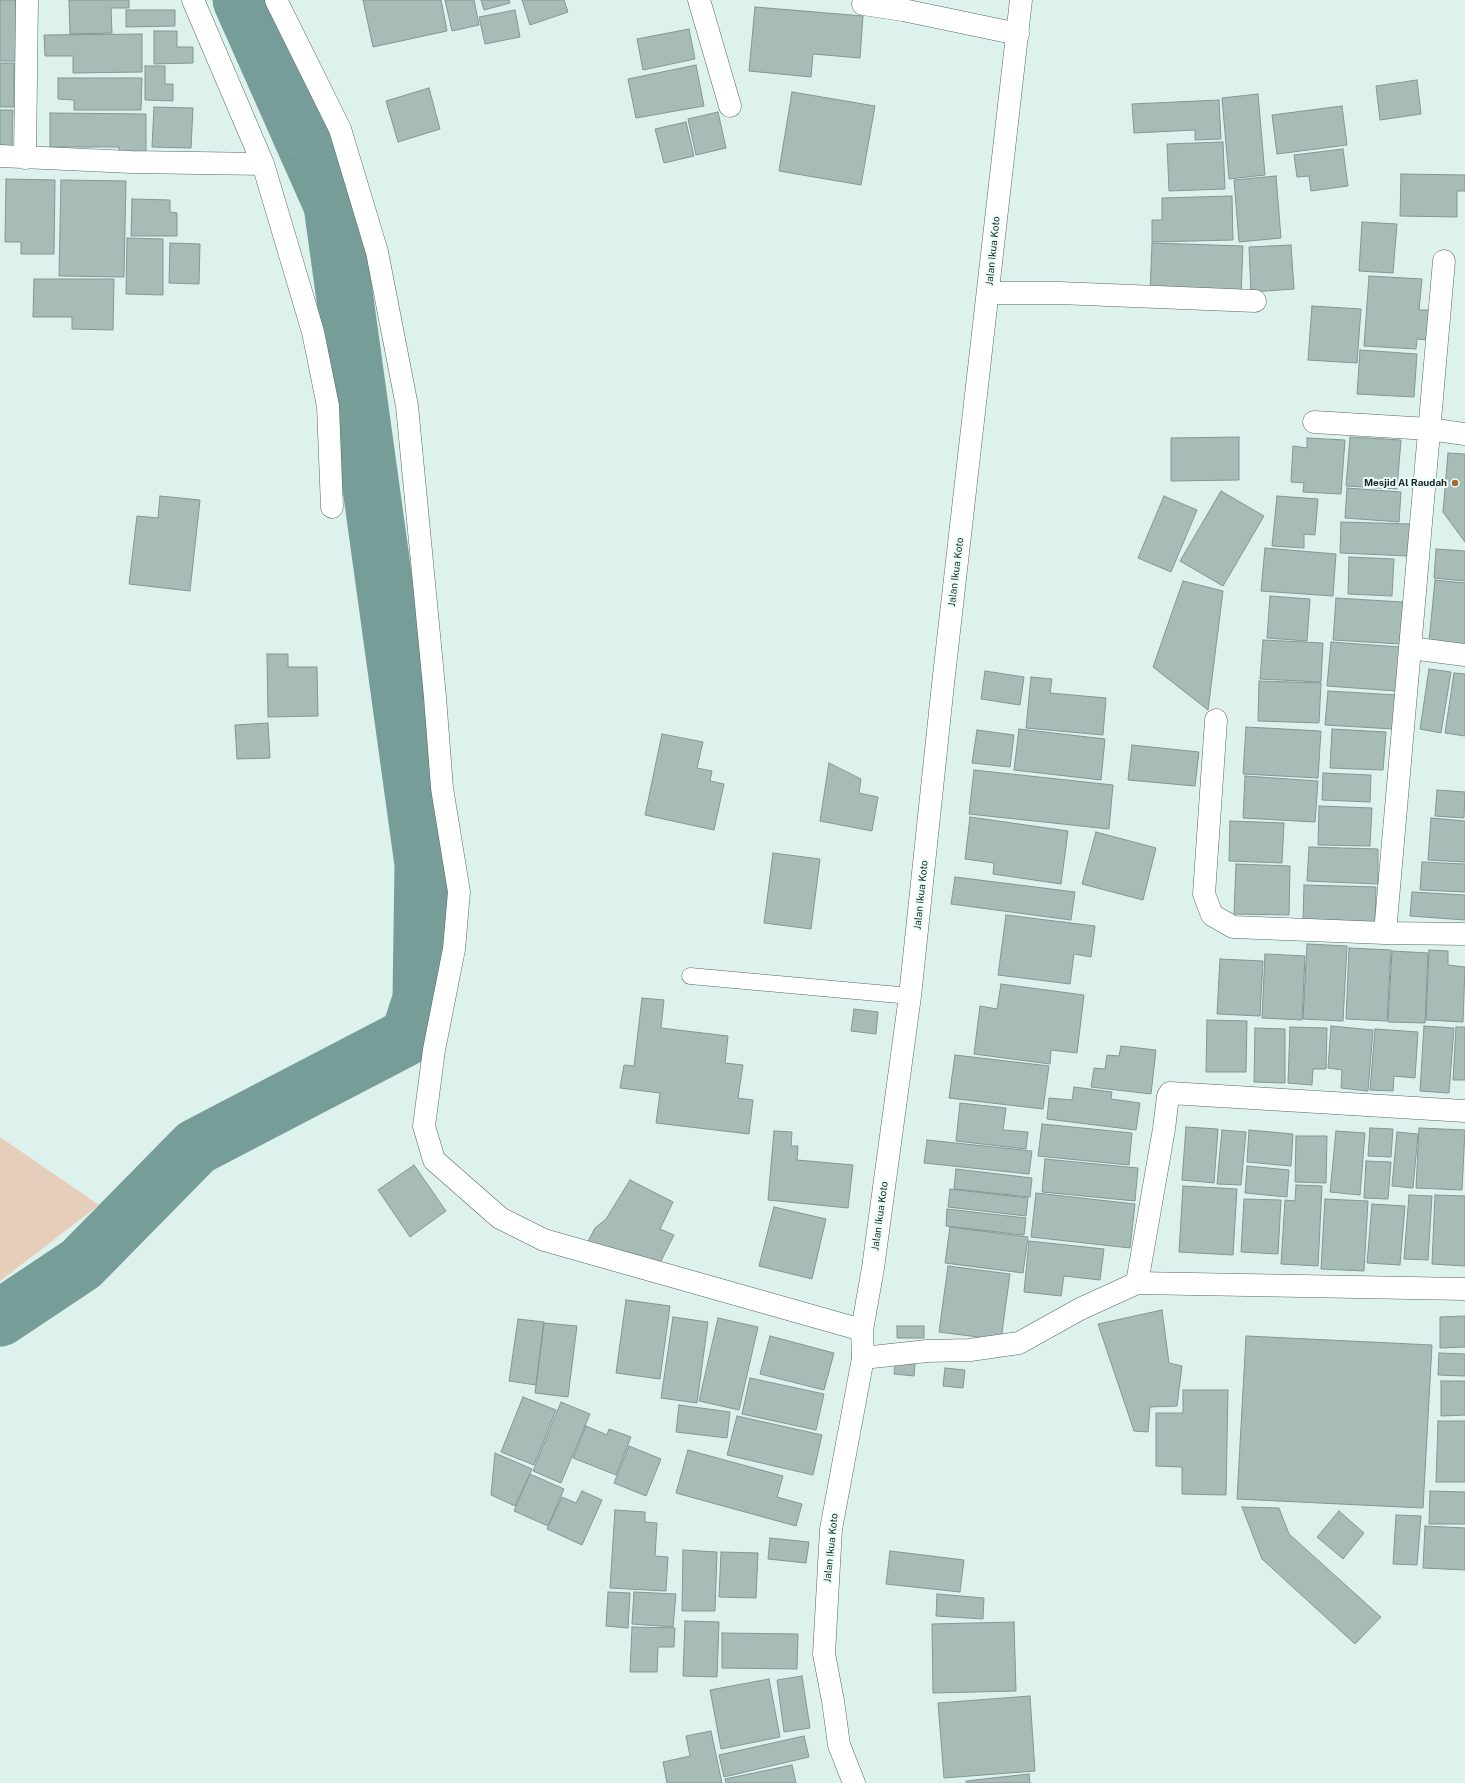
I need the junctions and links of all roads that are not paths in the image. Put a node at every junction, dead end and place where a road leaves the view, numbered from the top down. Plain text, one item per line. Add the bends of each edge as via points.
1 (27, 0) edge
2 (194, 0) edge
3 (276, 0) edge
4 (699, 0) edge
5 (1021, 0) edge
6 (862, 4) dead end
7 (1018, 34) junction
8 (730, 106) dead end
9 (0, 156) edge
10 (25, 158) junction
11 (273, 161) junction
12 (1444, 261) dead end
13 (989, 293) junction
14 (1255, 302) dead end
15 (1314, 422) dead end
16 (1429, 429) junction
17 (1465, 434) edge
18 (332, 506) dead end
19 (1410, 648) junction
20 (1465, 655) edge
21 (1216, 720) dead end
22 (1385, 933) junction
23 (1465, 934) edge
24 (690, 976) dead end
25 (910, 996) junction
26 (1465, 1111) edge
27 (1137, 1283) junction
28 (1465, 1289) edge
29 (862, 1330) junction
30 (863, 1358) junction
31 (854, 1783) edge

1 - 10 street
2 - 11 street
3 - 29 street via 340,129 377,252 406,406 435,689 442,788 459,892 454,949 434,1050 424,1126 434,1160 500,1218 544,1240
4 - 8 street
5 - 7 street, Jalan Ikua Koto
6 - 7 street
7 - 13 street, Jalan Ikua Koto
9 - 10 street
10 - 11 street via 131,162
11 - 18 street via 328,406
12 - 16 street
13 - 14 street via 1059,293
13 - 25 street, Jalan Ikua Koto via 943,684
15 - 16 street
16 - 17 street
16 - 19 street
19 - 20 street
19 - 22 street
21 - 22 street via 1204,894 1212,915 1233,927
22 - 23 street
24 - 25 lane
25 - 29 street, Jalan Ikua Koto via 873,1268
26 - 27 street via 1170,1093
27 - 28 street
27 - 30 street via 1080,1309 1019,1343 970,1350 927,1351
29 - 30 street, Jalan Ikua Koto
30 - 31 street, Jalan Ikua Koto via 831,1529 824,1654 839,1745

